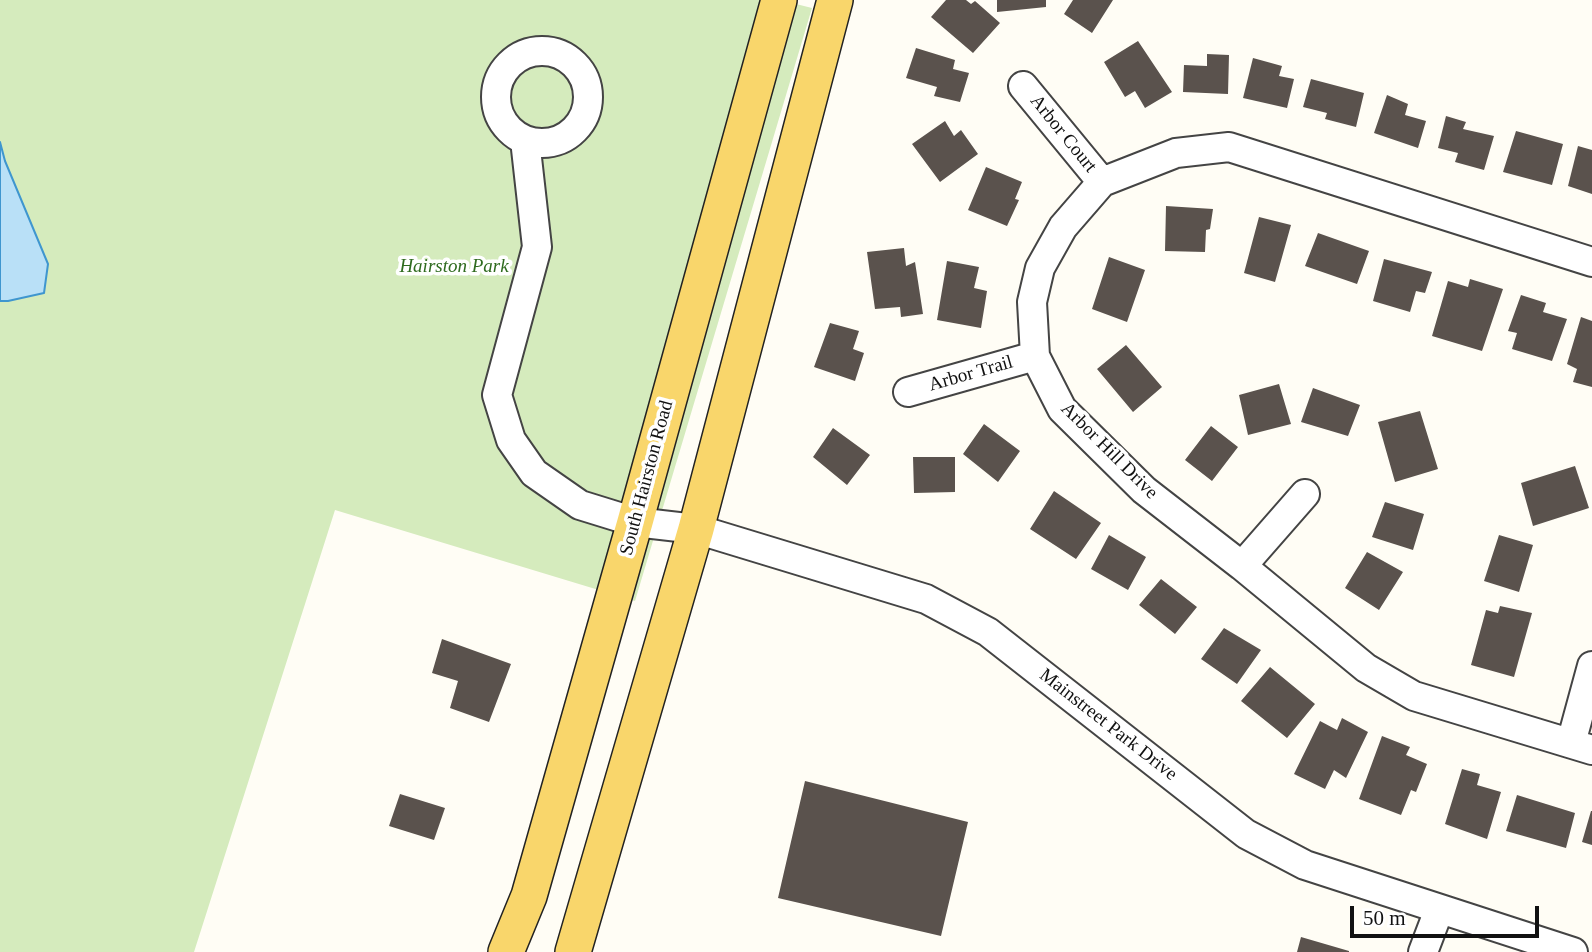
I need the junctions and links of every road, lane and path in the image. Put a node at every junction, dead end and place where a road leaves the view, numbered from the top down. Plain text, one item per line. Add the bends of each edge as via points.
1 (779, 0) edge
2 (835, 0) edge
3 (1023, 86) dead end
4 (525, 140) dead end
5 (1102, 182) junction
6 (1592, 262) edge
7 (1035, 356) junction
8 (908, 391) dead end
9 (1305, 494) dead end
10 (635, 522) junction
11 (696, 529) junction
12 (1242, 566) junction
13 (1592, 666) edge
14 (1581, 746) edge
15 (1439, 910) junction
16 (506, 952) edge
17 (573, 952) edge
18 (1423, 952) edge
19 (1573, 952) edge

1 - 10 main road, South Hairston Road
2 - 11 main road
3 - 5 street, Arbor Court
4 - 10 street, Mainstreet Park Drive via 537,247 497,395 511,440 534,473 580,505
5 - 6 street, Arbor Hill Drive via 1176,153 1229,147
5 - 7 street, Arbor Hill Drive via 1063,227 1040,268 1032,302
7 - 8 street, Arbor Trail
7 - 12 street, Arbor Hill Drive via 1062,409 1144,491
9 - 12 street
10 - 11 street, Mainstreet Park Drive
10 - 16 main road, South Hairston Road via 529,896
11 - 15 street, Mainstreet Park Drive via 926,599 988,632 1246,834 1305,865
11 - 17 main road
12 - 14 street, Arbor Hill Drive via 1366,668 1413,696
13 - 14 street
15 - 18 street
15 - 19 street, Mainstreet Park Drive

